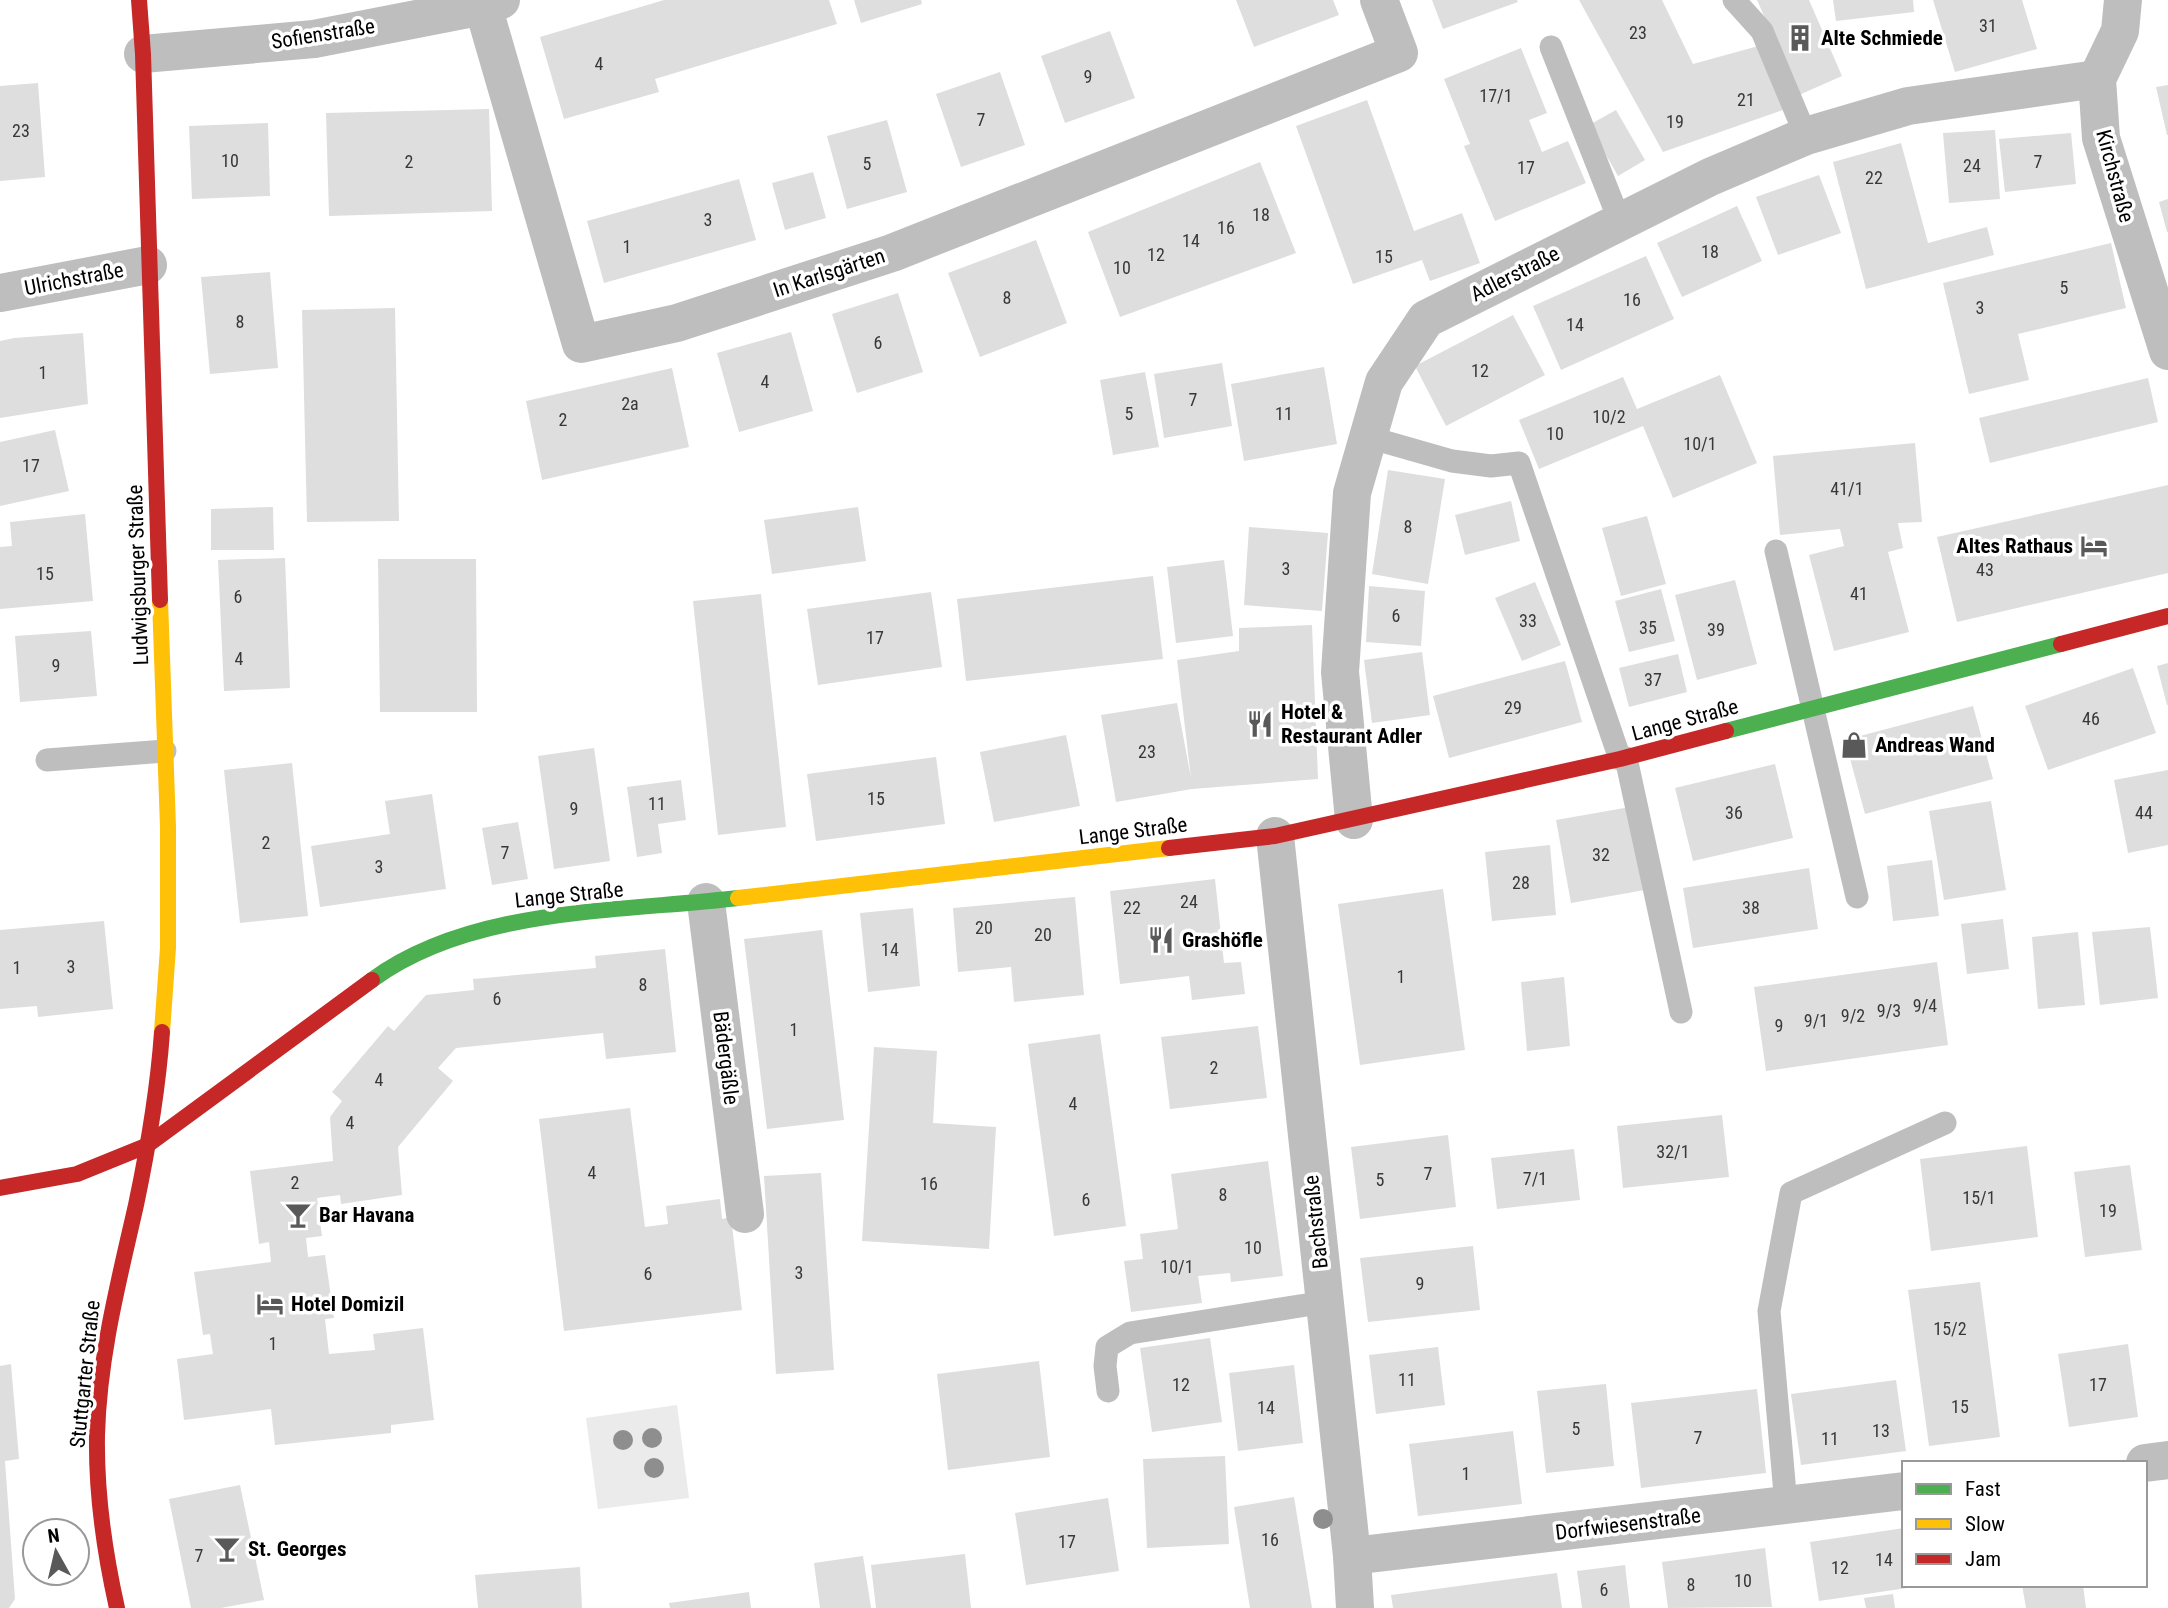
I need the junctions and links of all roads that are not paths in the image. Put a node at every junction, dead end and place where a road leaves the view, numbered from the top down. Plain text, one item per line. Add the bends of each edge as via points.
1 (139, 0) edge
2 (1379, 0) edge
3 (1734, 0) edge
4 (2123, 0) edge
5 (492, 3) edge
6 (1551, 47) dead end
7 (143, 54) junction
8 (2097, 79) junction
9 (1806, 136) junction
10 (1620, 222) junction
11 (148, 264) junction
12 (0, 293) edge
13 (2168, 351) edge
14 (1368, 438) junction
15 (1776, 551) dead end
16 (2168, 616) edge
17 (1815, 708) junction
18 (165, 751) junction
19 (1623, 759) junction
20 (47, 760) dead end
21 (1354, 820) junction
22 (1275, 836) junction
23 (1857, 897) dead end
24 (706, 902) junction
25 (1681, 1012) dead end
26 (1945, 1123) dead end
27 (146, 1146) junction
28 (0, 1188) edge
29 (745, 1214) dead end
30 (1325, 1302) junction
31 (1108, 1391) dead end
32 (2168, 1460) edge
33 (2147, 1463) edge
34 (1902, 1492) edge
35 (1786, 1505) junction
36 (1352, 1556) junction
37 (117, 1608) edge
38 (1355, 1608) edge

1 - 7 main road, Ludwigsburger Straße
2 - 5 street, In Karlsgärten via 1399,53 892,253 677,323 581,344
3 - 9 lane via 1762,31
4 - 8 street, Kirchstraße via 2120,31
5 - 7 street, Sofienstraße via 314,39
6 - 10 lane
7 - 11 main road, Ludwigsburger Straße
8 - 9 street, Adlerstraße via 1908,106
8 - 13 street, Kirchstraße via 2101,138
9 - 10 street, Adlerstraße
10 - 14 street, Adlerstraße via 1426,319 1384,382
11 - 12 street, Ulrichstraße
11 - 18 main road, Ludwigsburger Straße
14 - 19 lane via 1452,461 1490,466 1518,463
14 - 21 street, Adlerstraße via 1352,494 1340,672
15 - 17 lane
16 - 17 main road, Lange Straße
17 - 19 main road, Lange Straße
17 - 23 lane
18 - 20 lane
18 - 27 main road, Ludwigsburger Straße via 168,948 159,1070
19 - 21 main road, Lange Straße
19 - 25 lane
21 - 22 main road, Lange Straße
22 - 24 main road, Lange Straße
22 - 30 street, Bachstraße
24 - 27 main road, Lange Straße via 519,920 448,939 381,972
24 - 29 street, Bädergäßle
26 - 35 lane via 1791,1193 1769,1311
27 - 28 main road, Lange Straße via 76,1174
27 - 37 main road, Stuttgarter Straße via 105,1352 97,1433 98,1500
30 - 31 lane via 1130,1333 1107,1347
30 - 36 street, Bachstraße
32 - 33 street
34 - 35 street, Dorfwiesenstraße
35 - 36 street, Dorfwiesenstraße
36 - 38 street, Bachstraße

